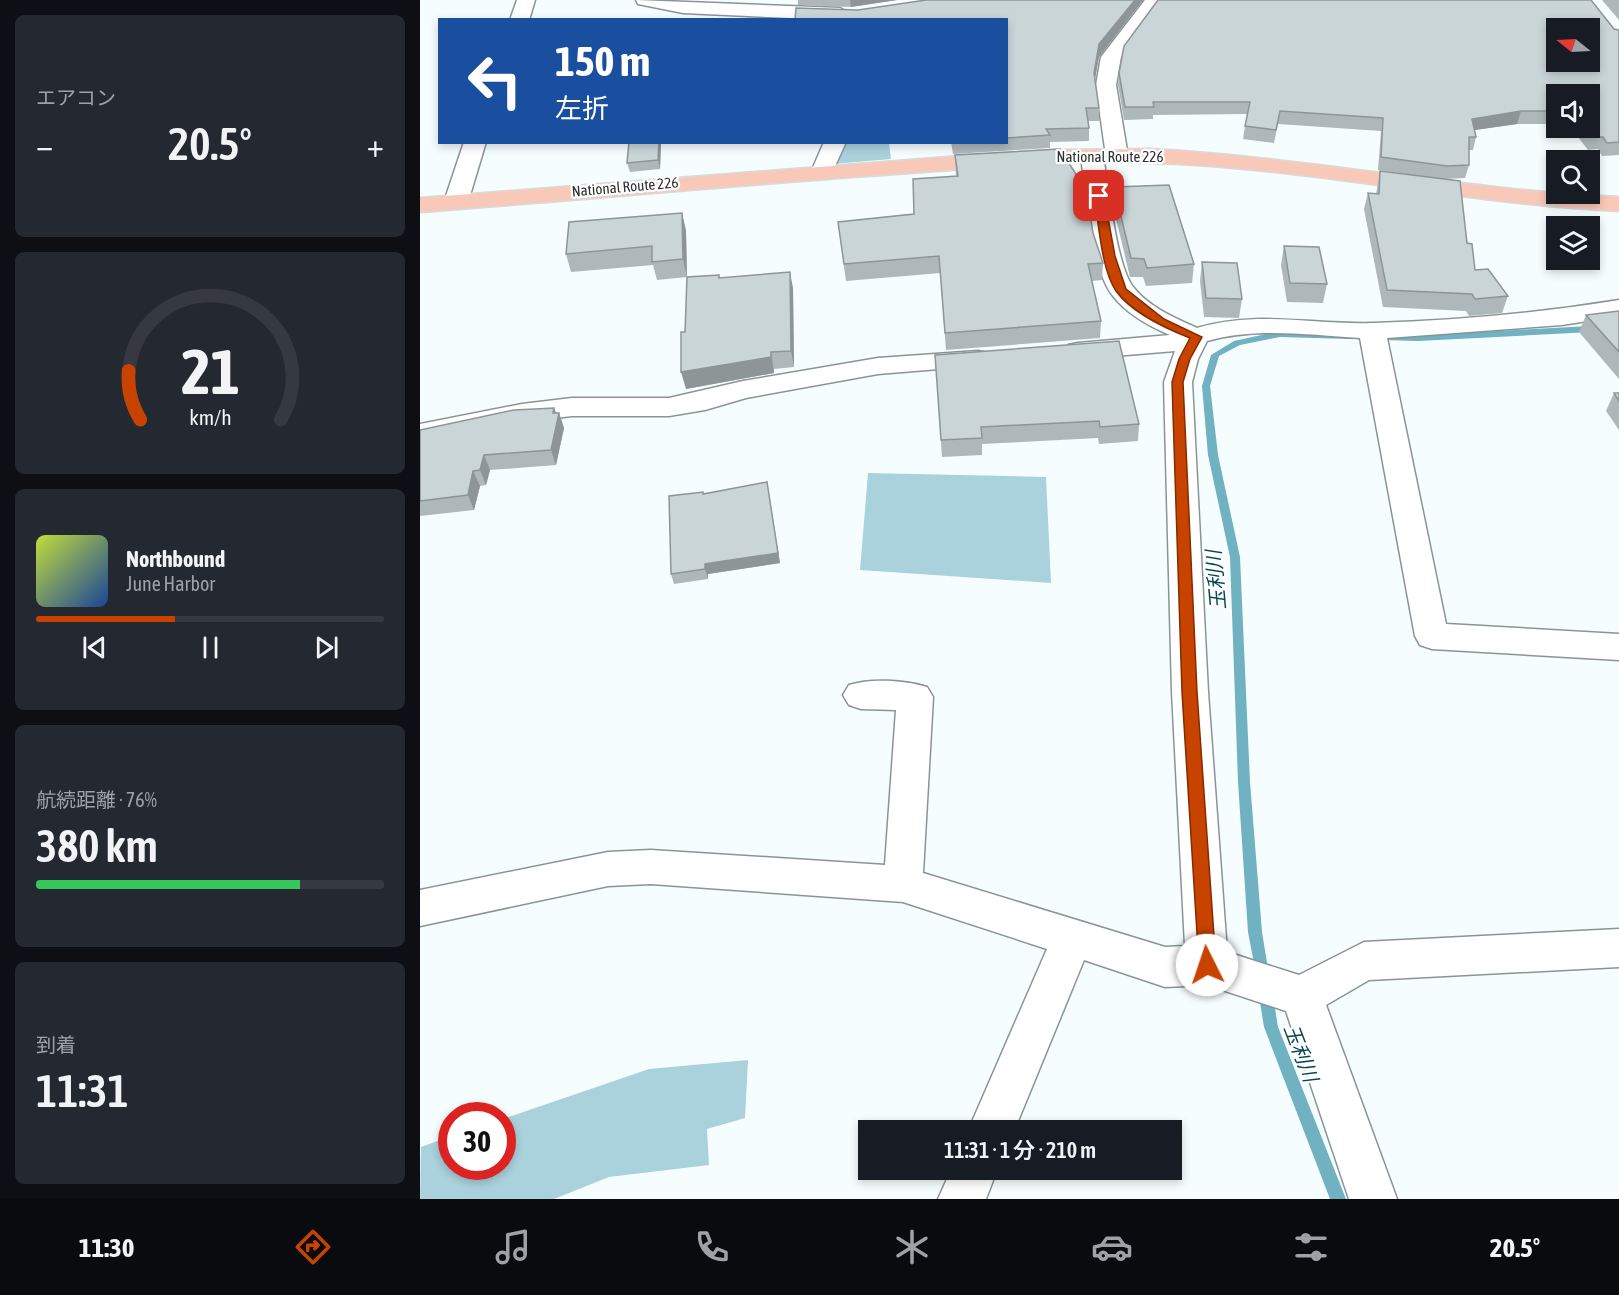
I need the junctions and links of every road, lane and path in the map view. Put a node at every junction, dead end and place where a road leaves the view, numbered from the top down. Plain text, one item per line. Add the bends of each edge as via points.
1 (526, 0) edge
2 (645, 0) edge
3 (1155, 0) edge
4 (854, 16) edge
5 (520, 18) edge
6 (475, 144) edge
7 (834, 144) edge
8 (1118, 156) junction
9 (1092, 157) junction
10 (822, 172) junction
11 (456, 202) junction
12 (1619, 204) edge
13 (420, 205) edge
14 (1619, 308) edge
15 (1372, 335) junction
16 (1196, 337) junction
17 (1050, 353) edge
18 (1004, 357) edge
19 (420, 434) edge
20 (1619, 647) edge
21 (861, 695) dead end
22 (903, 884) junction
23 (420, 908) edge
24 (1073, 937) junction
25 (1619, 948) edge
26 (1207, 965) junction
27 (1302, 996) junction
28 (996, 1120) edge
29 (970, 1180) edge
30 (962, 1199) edge
31 (1373, 1199) edge

1 - 5 street
2 - 4 street via 684,8
3 - 8 street via 1111,57 1106,85
6 - 11 street
7 - 10 street
8 - 9 highway, National Route 226
8 - 12 highway, National Route 226 via 1230,159 1465,191
9 - 10 highway, National Route 226
9 - 16 street via 1109,256 1121,290 1160,322
10 - 11 highway, National Route 226
11 - 13 highway, National Route 226
14 - 15 street
15 - 16 street via 1278,325 1224,328
15 - 20 street via 1432,636
16 - 17 street via 1165,345
16 - 26 street via 1178,382 1190,692
18 - 19 street via 878,366 669,407 572,407
21 - 22 street via 915,697
22 - 23 street via 651,867 608,869
22 - 24 street
24 - 26 street via 1165,967
24 - 28 street
25 - 27 street via 1364,961
26 - 27 street
27 - 31 street
29 - 30 street

